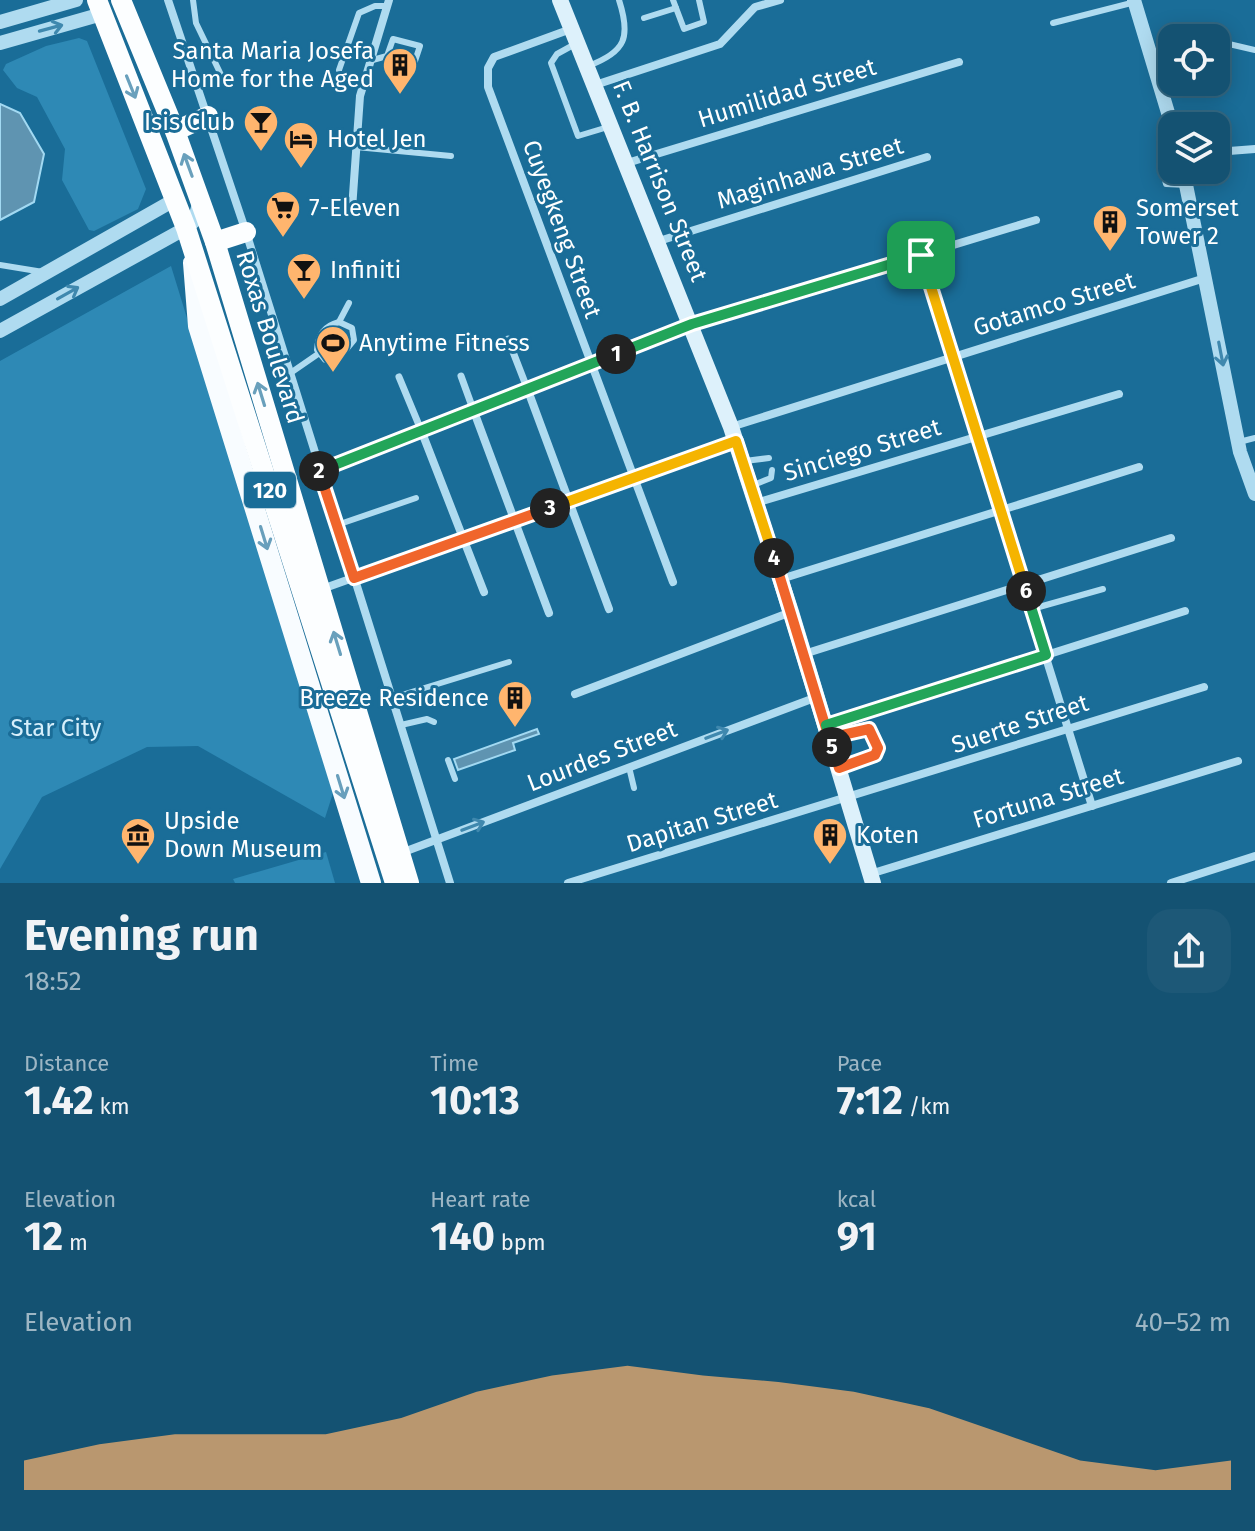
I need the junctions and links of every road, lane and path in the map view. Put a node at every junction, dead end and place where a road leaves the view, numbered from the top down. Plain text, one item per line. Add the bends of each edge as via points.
1 (76, 0) edge
2 (168, 0) edge
3 (193, 0) edge
4 (560, 0) edge
5 (619, 0) edge
6 (699, 0) edge
7 (780, 0) edge
8 (1135, 1) edge
9 (127, 2) edge
10 (388, 3) edge
11 (674, 4) edge
12 (100, 7) edge
13 (644, 18) dead end
14 (0, 22) edge
15 (1053, 23) dead end
16 (575, 36) junction
17 (0, 43) edge
18 (1230, 44) edge
19 (1255, 50) edge
20 (1158, 54) edge
21 (1152, 55) junction
22 (387, 56) junction
23 (368, 60) junction
24 (959, 62) dead end
25 (588, 66) junction
26 (339, 70) dead end
27 (225, 83) dead end
28 (595, 85) junction
29 (1168, 112) edge
30 (208, 116) junction
31 (612, 126) junction
32 (175, 131) junction
33 (356, 147) junction
34 (1255, 149) edge
35 (1230, 151) edge
36 (451, 156) dead end
37 (927, 157) dead end
38 (627, 163) junction
39 (1186, 184) edge
40 (176, 199) junction
41 (200, 199) junction
42 (352, 209) dead end
43 (1036, 220) dead end
44 (246, 232) junction
45 (189, 237) junction
46 (659, 241) junction
47 (215, 242) junction
48 (921, 255) junction
49 (0, 265) edge
50 (47, 273) junction
51 (1206, 277) junction
52 (0, 299) edge
53 (349, 303) dead end
54 (339, 322) junction
55 (692, 324) junction
56 (0, 331) edge
57 (508, 339) dead end
58 (361, 343) dead end
59 (351, 347) junction
60 (318, 354) junction
61 (954, 357) junction
62 (591, 363) junction
63 (289, 374) junction
64 (461, 376) dead end
65 (399, 377) dead end
66 (527, 388) junction
67 (1119, 394) dead end
68 (473, 409) junction
69 (421, 430) junction
70 (733, 434) junction
71 (978, 434) junction
72 (1255, 438) edge
73 (1238, 442) junction
74 (769, 458) dead end
75 (743, 462) junction
76 (1139, 467) dead end
77 (318, 470) junction
78 (772, 470) dead end
79 (634, 478) junction
80 (753, 494) junction
81 (1255, 494) edge
82 (416, 498) dead end
83 (570, 501) junction
84 (1001, 510) junction
85 (515, 520) junction
86 (337, 525) junction
87 (1171, 538) dead end
88 (462, 540) junction
89 (354, 578) junction
90 (781, 579) junction
91 (673, 582) dead end
92 (1024, 584) junction
93 (1103, 589) dead end
94 (321, 590) junction
95 (484, 592) dead end
96 (609, 609) dead end
97 (1032, 609) junction
98 (1185, 611) dead end
99 (791, 612) junction
100 (549, 613) dead end
101 (804, 654) junction
102 (1046, 655) junction
103 (509, 662) dead end
104 (1204, 687) dead end
105 (575, 694) dead end
106 (817, 697) junction
107 (392, 698) junction
108 (434, 722) dead end
109 (401, 725) junction
110 (1069, 729) junction
111 (828, 732) junction
112 (448, 760) dead end
113 (1238, 761) dead end
114 (629, 767) junction
115 (839, 768) junction
116 (455, 779) dead end
117 (634, 788) dead end
118 (848, 799) junction
119 (1092, 806) junction
120 (437, 840) junction
121 (400, 853) junction
122 (1255, 856) edge
123 (872, 878) edge
124 (406, 882) edge
125 (371, 883) edge
126 (450, 883) edge
127 (568, 883) edge
128 (1171, 883) edge

1 - 14 street
2 - 30 street
3 - 27 lane via 196,23
4 - 16 main road, F. B. Harrison Street
5 - 25 lane via 624,40
6 - 11 lane via 701,24 682,29
7 - 28 street via 755,7 720,44
8 - 15 lane
8 - 21 street
9 - 12 main road
9 - 32 highway, Roxas Boulevard / 120
10 - 23 street
10 - 26 lane via 359,13
11 - 13 lane
17 -> 12 street
12 -> 40 highway, Roxas Boulevard / 120
16 - 25 main road, F. B. Harrison Street
16 - 31 lane via 551,63 578,136
16 - 62 street, Cuyegkeng Street via 494,57 488,87
18 - 19 lane
20 - 21 lane
21 - 29 street
22 - 22 lane via 393,39 420,46 415,61
22 - 23 lane
23 - 33 street
24 - 38 street, Humilidad Street
25 - 28 main road, F. B. Harrison Street
28 - 31 main road, F. B. Harrison Street
30 - 32 highway
30 - 44 street
31 - 38 main road, F. B. Harrison Street
41 -> 32 highway, Roxas Boulevard / 120
33 - 36 lane
33 - 42 street
34 - 35 street
37 - 46 street, Maginhawa Street
38 - 46 main road, F. B. Harrison Street
39 - 51 street
40 - 45 highway, Roxas Boulevard / 120
40 - 50 street
41 - 45 street
41 - 47 highway, Roxas Boulevard / 120
43 - 48 street
44 - 47 highway
44 - 63 street
56 -> 45 street
45 - 124 highway, Roxas Boulevard / 120
45 -> 125 main road, Roxas Boulevard via 198,326
46 - 55 main road, F. B. Harrison Street
94 -> 47 highway, Roxas Boulevard / 120
48 - 55 street
48 - 61 street
49 - 50 lane
50 - 52 street
51 - 61 street, Gotamco Street
51 -> 73 street
53 - 54 lane
54 - 59 lane via 352,328
54 - 60 lane via 323,329
55 - 62 street
55 - 70 main road, F. B. Harrison Street
57 - 66 street
58 - 59 lane
59 - 60 lane via 332,360
60 - 63 lane
61 - 70 street, Gotamco Street
61 - 71 street
62 - 66 street
62 - 79 street, Cuyegkeng Street
63 - 77 street
64 - 68 street
65 - 69 street
66 - 68 street
66 - 83 street
67 - 71 street, Sinciego Street
68 - 69 street
68 - 85 street
69 - 77 street
69 - 88 street
70 - 75 main road, F. B. Harrison Street
70 - 79 street, Gotamco Street
71 - 80 street, Sinciego Street
71 - 84 street
72 - 73 lane
73 - 81 street
74 - 75 lane
75 - 80 main road, F. B. Harrison Street
76 - 84 street
77 - 86 street
78 - 80 lane via 771,478
79 - 83 street, Gotamco Street
79 - 91 street, Cuyegkeng Street
80 - 90 main road, F. B. Harrison Street
82 - 86 lane
83 - 85 street, Gotamco Street
83 - 96 street
84 - 90 street
84 - 92 street
85 - 88 street, Gotamco Street
85 - 100 street
86 - 89 street
87 - 92 street
88 - 89 street, Gotamco Street
88 - 95 street
89 - 94 street, Gotamco Street
89 - 107 street
90 - 99 main road, F. B. Harrison Street
92 - 97 street
92 - 101 street
93 - 97 lane
121 -> 94 highway, Roxas Boulevard / 120
97 - 102 street
98 - 102 street
99 - 101 main road, F. B. Harrison Street
99 - 105 street
101 - 106 main road, F. B. Harrison Street
102 - 110 street
102 - 111 street
103 - 107 lane
104 - 110 street, Suerte Street
106 - 111 main road, F. B. Harrison Street
114 -> 106 street, Lourdes Street
107 - 109 street
108 - 109 lane
109 - 120 street
110 - 118 street, Suerte Street
110 - 119 street
111 - 115 main road, F. B. Harrison Street
111 - 115 lane via 869,729 878,748 875,755
112 - 116 lane
113 - 119 street, Fortuna Street
114 - 117 lane
120 -> 114 street, Lourdes Street
115 - 118 main road, F. B. Harrison Street
118 - 123 main road, F. B. Harrison Street
118 - 127 street, Dapitan Street
119 - 123 street, Fortuna Street
120 - 121 street, Lourdes Street
120 - 126 street
121 - 124 highway, Roxas Boulevard / 120
122 - 128 street

